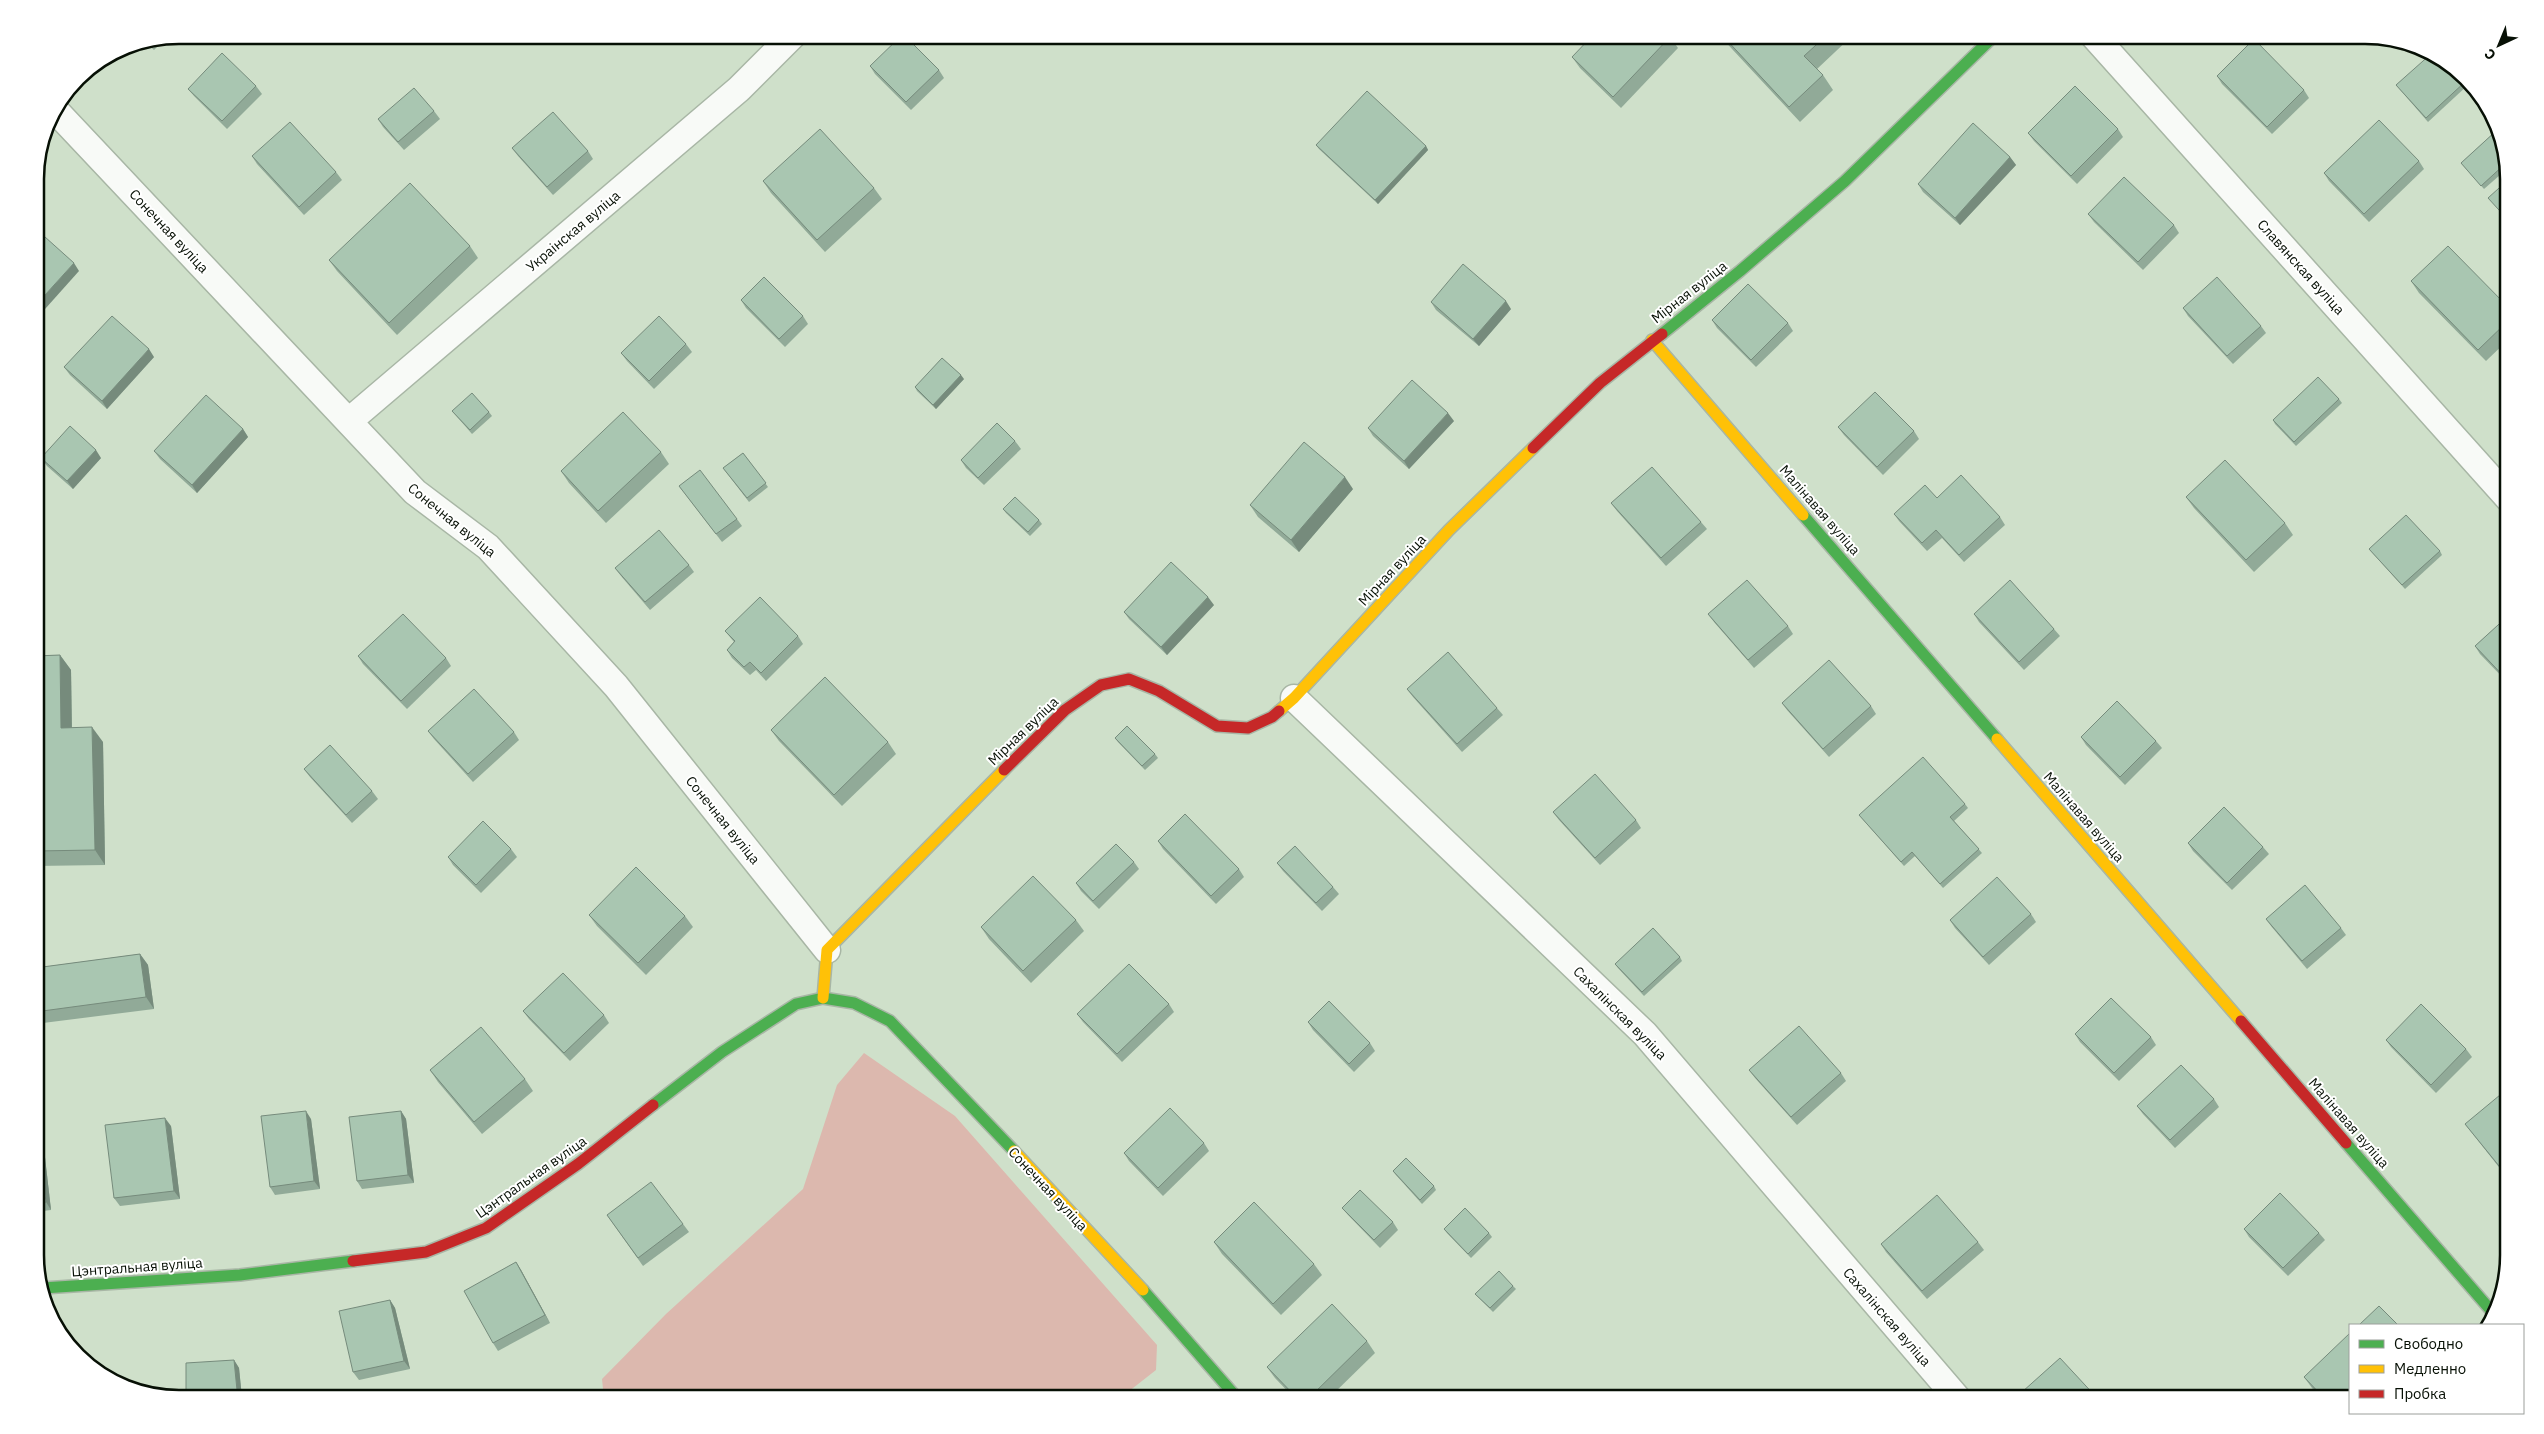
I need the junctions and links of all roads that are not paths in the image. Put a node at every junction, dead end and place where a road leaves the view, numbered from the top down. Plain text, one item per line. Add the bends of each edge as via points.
1 (784, 44) edge
2 (1986, 44) edge
3 (2101, 44) edge
4 (60, 115) edge
5 (1652, 340) junction
6 (349, 421) junction
7 (2500, 489) edge
8 (1294, 698) junction
9 (827, 950) junction
10 (823, 998) junction
11 (842, 1002) joint
12 (48, 1288) edge
13 (2489, 1309) edge
14 (1231, 1390) edge
15 (1950, 1390) edge

1 - 6 street, Украінская вуліца via 739,89
2 - 5 street, Мірная вуліца via 1845,180
3 - 7 street, Славянская вуліца
4 - 6 street, Сонечная вуліца
5 - 8 street, Мірная вуліца via 1600,383 1449,530
5 - 13 street, Малінавая вуліца
6 - 9 street, Сонечная вуліца via 415,492 488,546 616,686
8 - 9 street, Мірная вуліца via 1272,717 1248,728 1217,726 1159,691 1129,679 1101,685 1065,710
8 - 15 street, Сахалінская вуліца via 1645,1034
9 - 10 street
10 - 11 street, Цэнтральная вуліца
10 - 12 street, Цэнтральная вуліца via 796,1004 722,1052 578,1164 486,1228 426,1252 240,1275
11 - 14 street, Сонечная вуліца via 854,1003 890,1021 1124,1270

